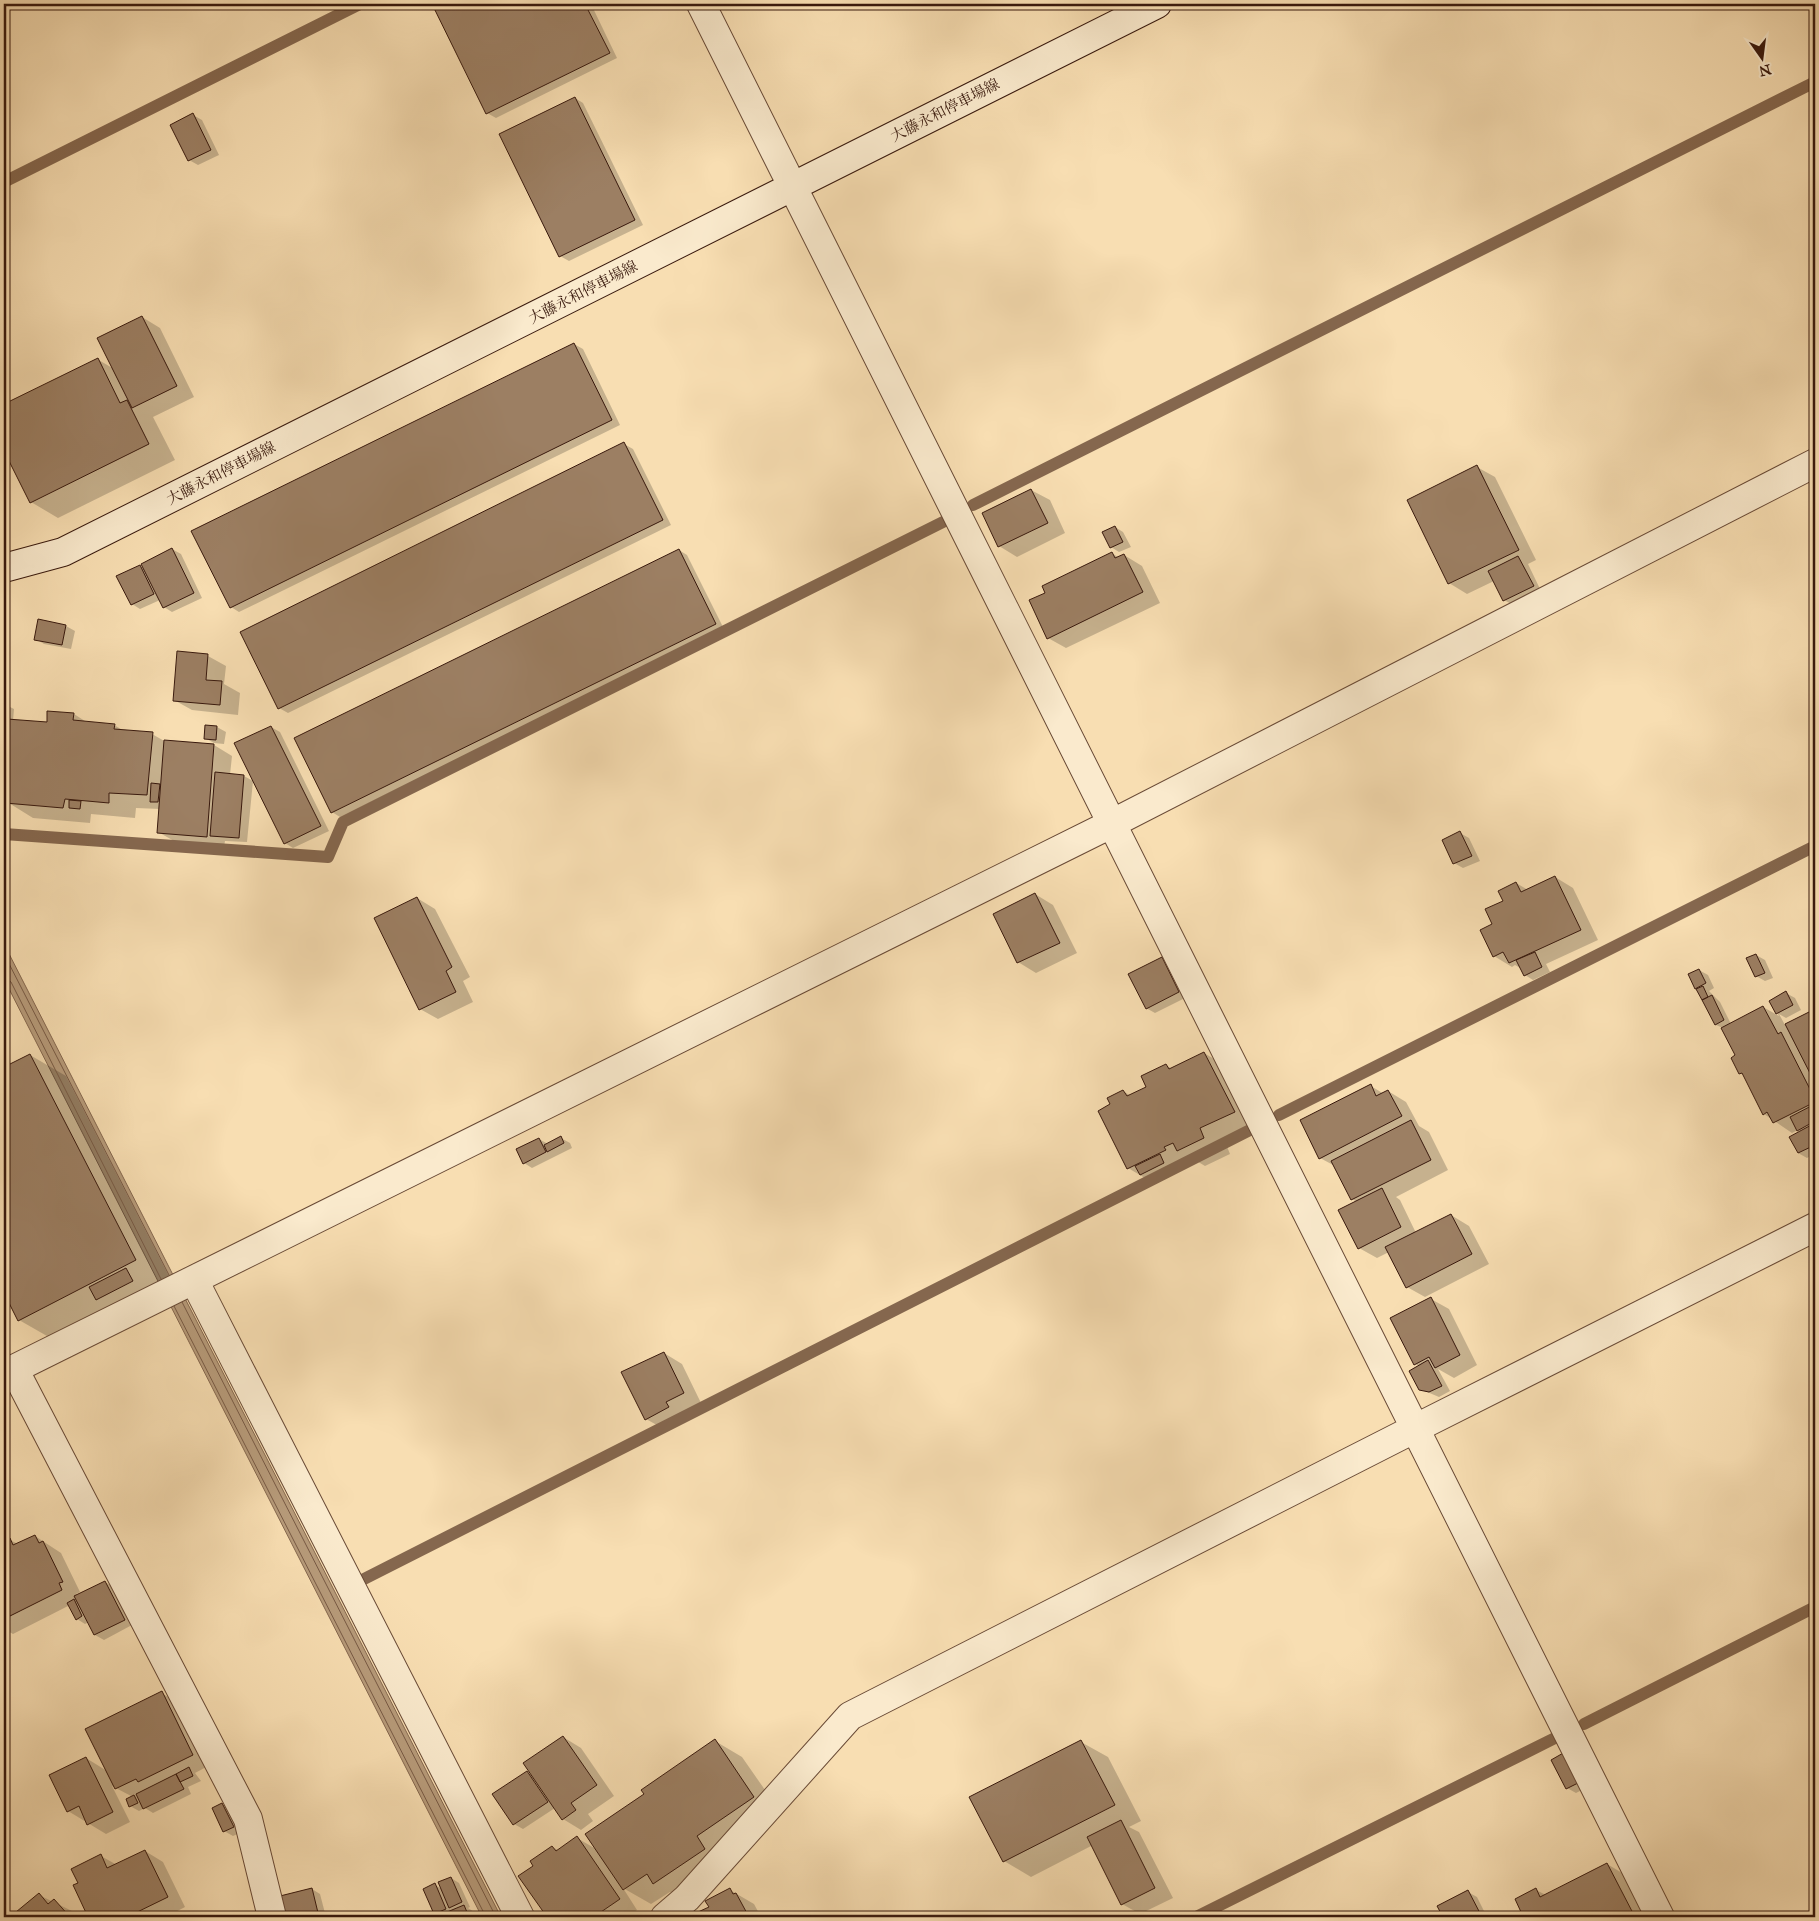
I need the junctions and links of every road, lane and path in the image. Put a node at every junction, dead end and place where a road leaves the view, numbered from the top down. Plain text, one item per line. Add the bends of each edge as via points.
1 (701, 4) edge
2 (1158, 4) edge
3 (793, 187) junction
4 (1815, 463) edge
5 (4, 568) edge
6 (1111, 824) junction
7 (1815, 1227) edge
8 (180, 1287) junction
9 (9, 1371) edge
10 (1416, 1428) junction
11 (272, 1917) edge
12 (520, 1917) edge
13 (665, 1917) edge
14 (1660, 1917) edge

1 - 3 street
2 - 3 street, 大藤永和停車場線
3 - 5 street, 大藤永和停車場線 via 64,552
3 - 6 street
4 - 6 street
6 - 8 street
6 - 10 street
7 - 10 street
8 - 9 street
8 - 12 street
9 - 11 street via 248,1819
10 - 13 street via 850,1716 687,1898
10 - 14 street

